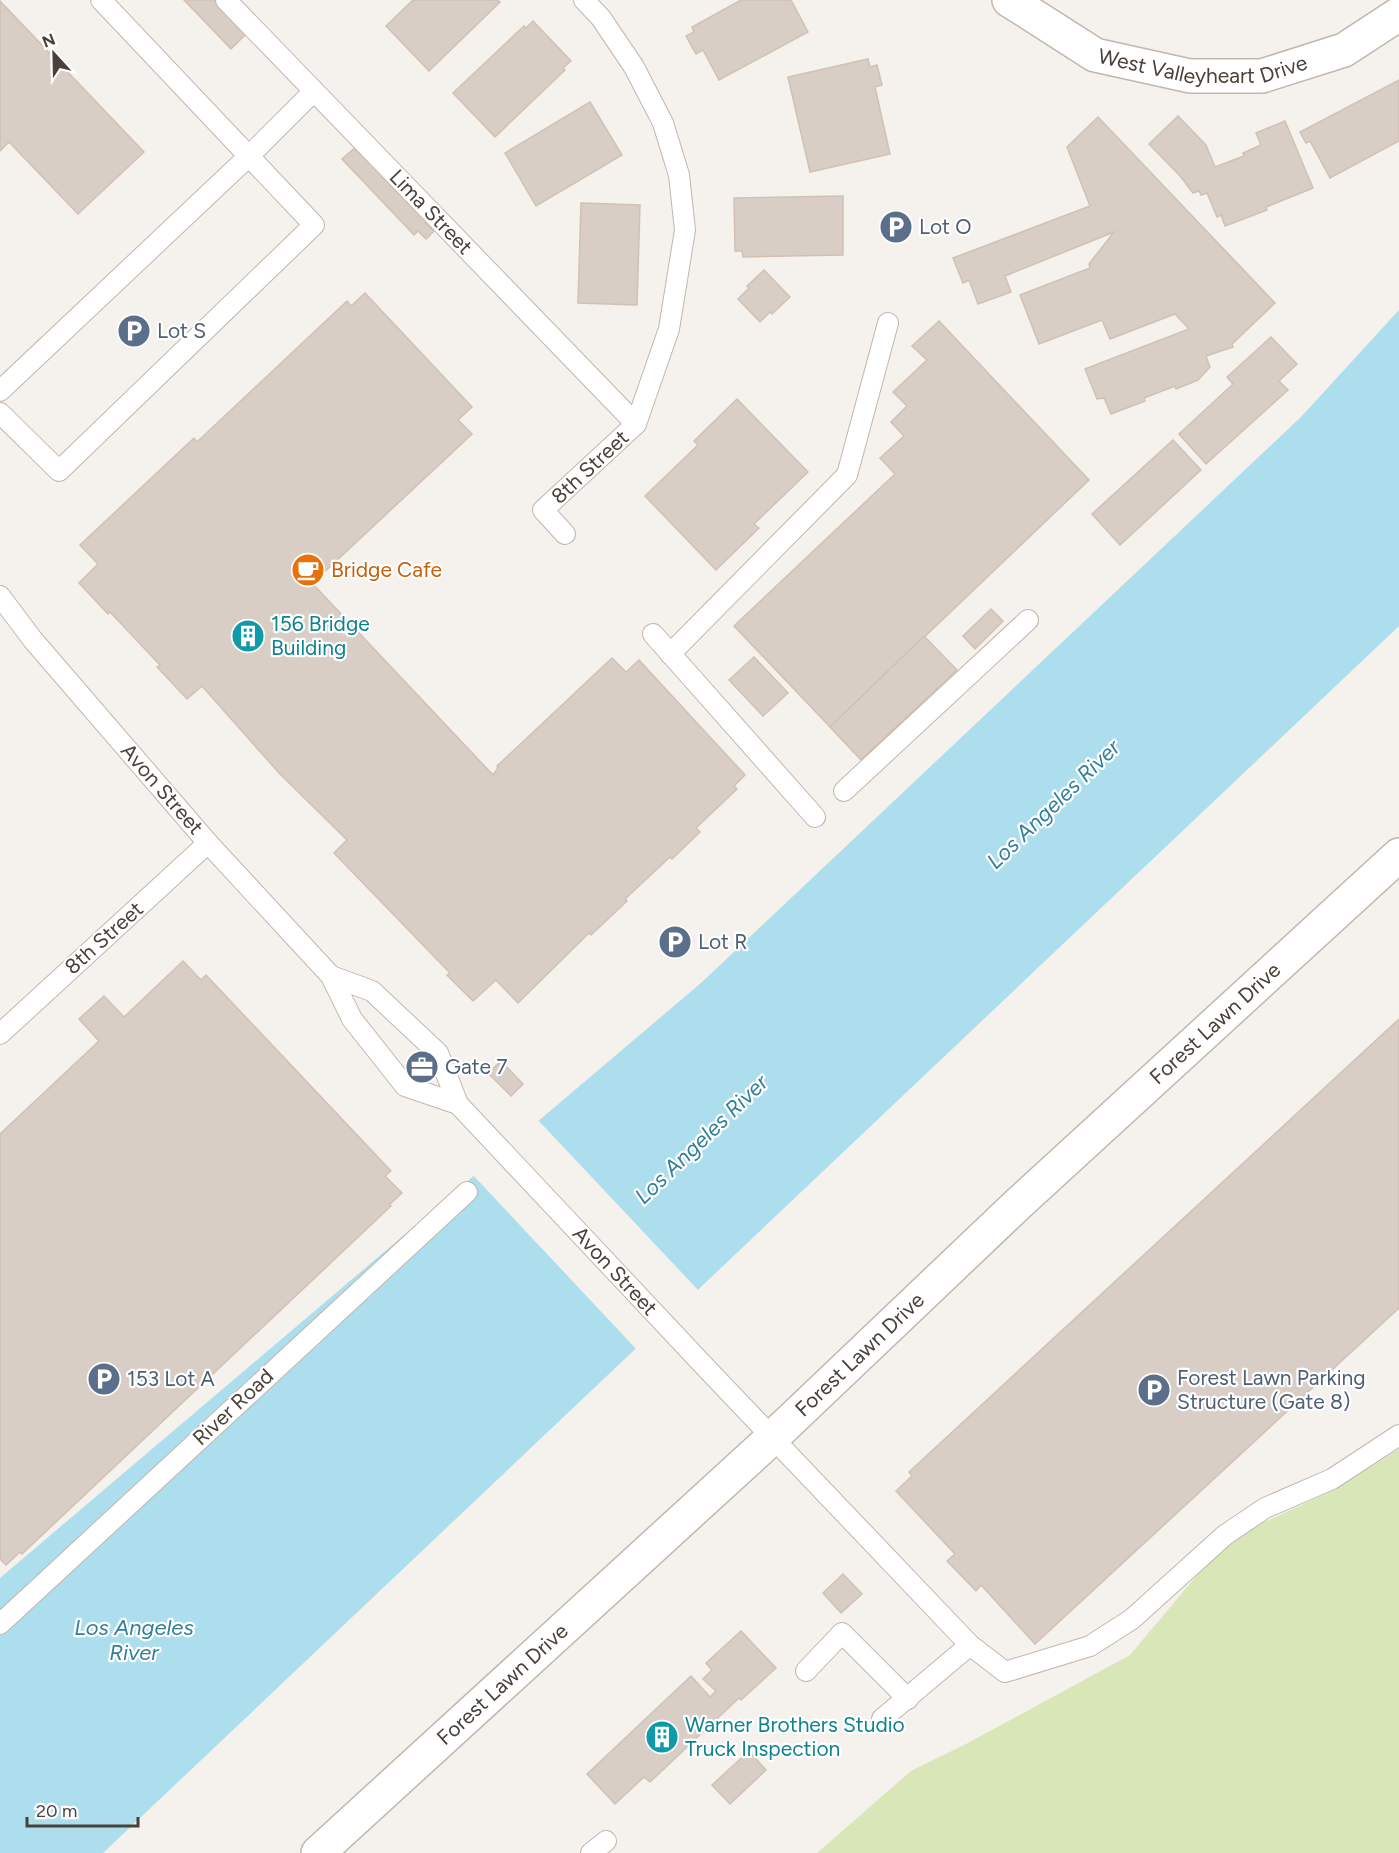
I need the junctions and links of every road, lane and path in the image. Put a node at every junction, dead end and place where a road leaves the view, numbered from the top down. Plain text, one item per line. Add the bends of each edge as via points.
1 (101, 0) edge
2 (226, 0) edge
3 (584, 0) edge
4 (1008, 0) edge
5 (1399, 14) edge
6 (314, 91) junction
7 (249, 156) junction
8 (888, 323) dead end
9 (0, 391) edge
10 (0, 413) edge
11 (636, 424) junction
12 (565, 534) dead end
13 (0, 596) edge
14 (1028, 620) dead end
15 (653, 634) dead end
16 (670, 654) junction
17 (844, 791) dead end
18 (815, 817) dead end
19 (208, 843) junction
20 (1399, 855) edge
21 (331, 976) junction
22 (0, 1034) edge
23 (458, 1104) junction
24 (467, 1192) dead end
25 (1399, 1435) edge
26 (772, 1438) junction
27 (0, 1624) edge
28 (970, 1645) junction
29 (806, 1671) dead end
30 (908, 1699) junction
31 (882, 1719) dead end
32 (318, 1853) edge

1 - 7 lane
2 - 6 lane, Lima Street
3 - 11 lane via 634,67 663,123 679,175 685,230 669,329
4 - 5 street, West Valleyheart Drive via 1095,55 1190,76 1262,76 1344,50
6 - 7 lane
6 - 11 lane, Lima Street
7 - 9 lane
7 - 10 lane via 314,225 59,471
8 - 16 lane via 847,475
11 - 12 lane, 8th Street via 543,510
13 - 19 lane, Avon Street via 33,640
14 - 17 lane
15 - 16 lane
16 - 18 lane
19 - 21 lane, Avon Street
19 - 22 lane, 8th Street
20 - 26 street, Forest Lawn Drive via 1008,1214
21 - 23 lane, Avon Street via 372,991 438,1053
21 - 23 lane, Avon Street via 352,1019 405,1086
23 - 26 lane, Avon Street
24 - 27 lane, River Road
25 - 28 lane, Avon Street via 1332,1479 1265,1508 1225,1535 1131,1619 1090,1646 1005,1672
26 - 28 lane, Avon Street
26 - 32 street, Forest Lawn Drive
28 - 30 lane
29 - 30 lane via 842,1633
30 - 31 lane

